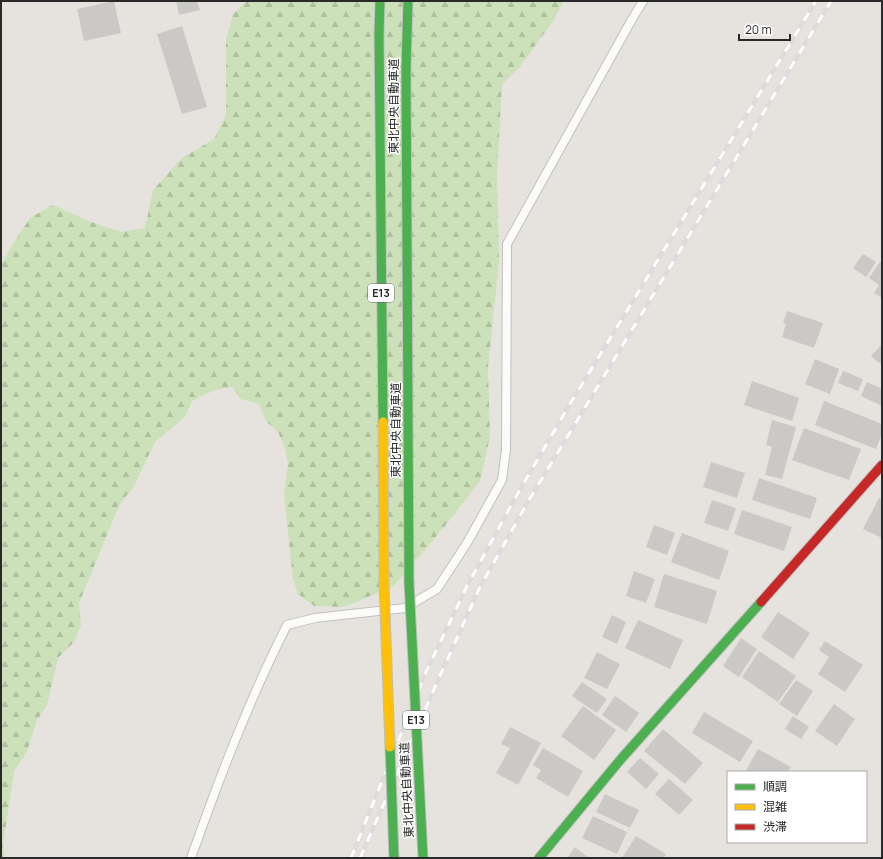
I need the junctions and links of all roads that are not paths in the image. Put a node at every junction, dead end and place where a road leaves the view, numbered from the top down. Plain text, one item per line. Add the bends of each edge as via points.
1 (380, 1) edge
2 (408, 1) edge
3 (643, 1) edge
4 (882, 465) edge
5 (191, 858) edge
6 (394, 858) edge
7 (423, 858) edge
8 (539, 858) edge

1 - 6 main road, 東北中央自動車道 / E13, bridge via 384,584
2 - 7 main road, 東北中央自動車道 / E13, bridge via 406,78 409,582
3 - 5 lane via 507,244 506,450 502,480 437,589 405,608 315,618 287,625 217,782
4 - 8 main road via 621,759

